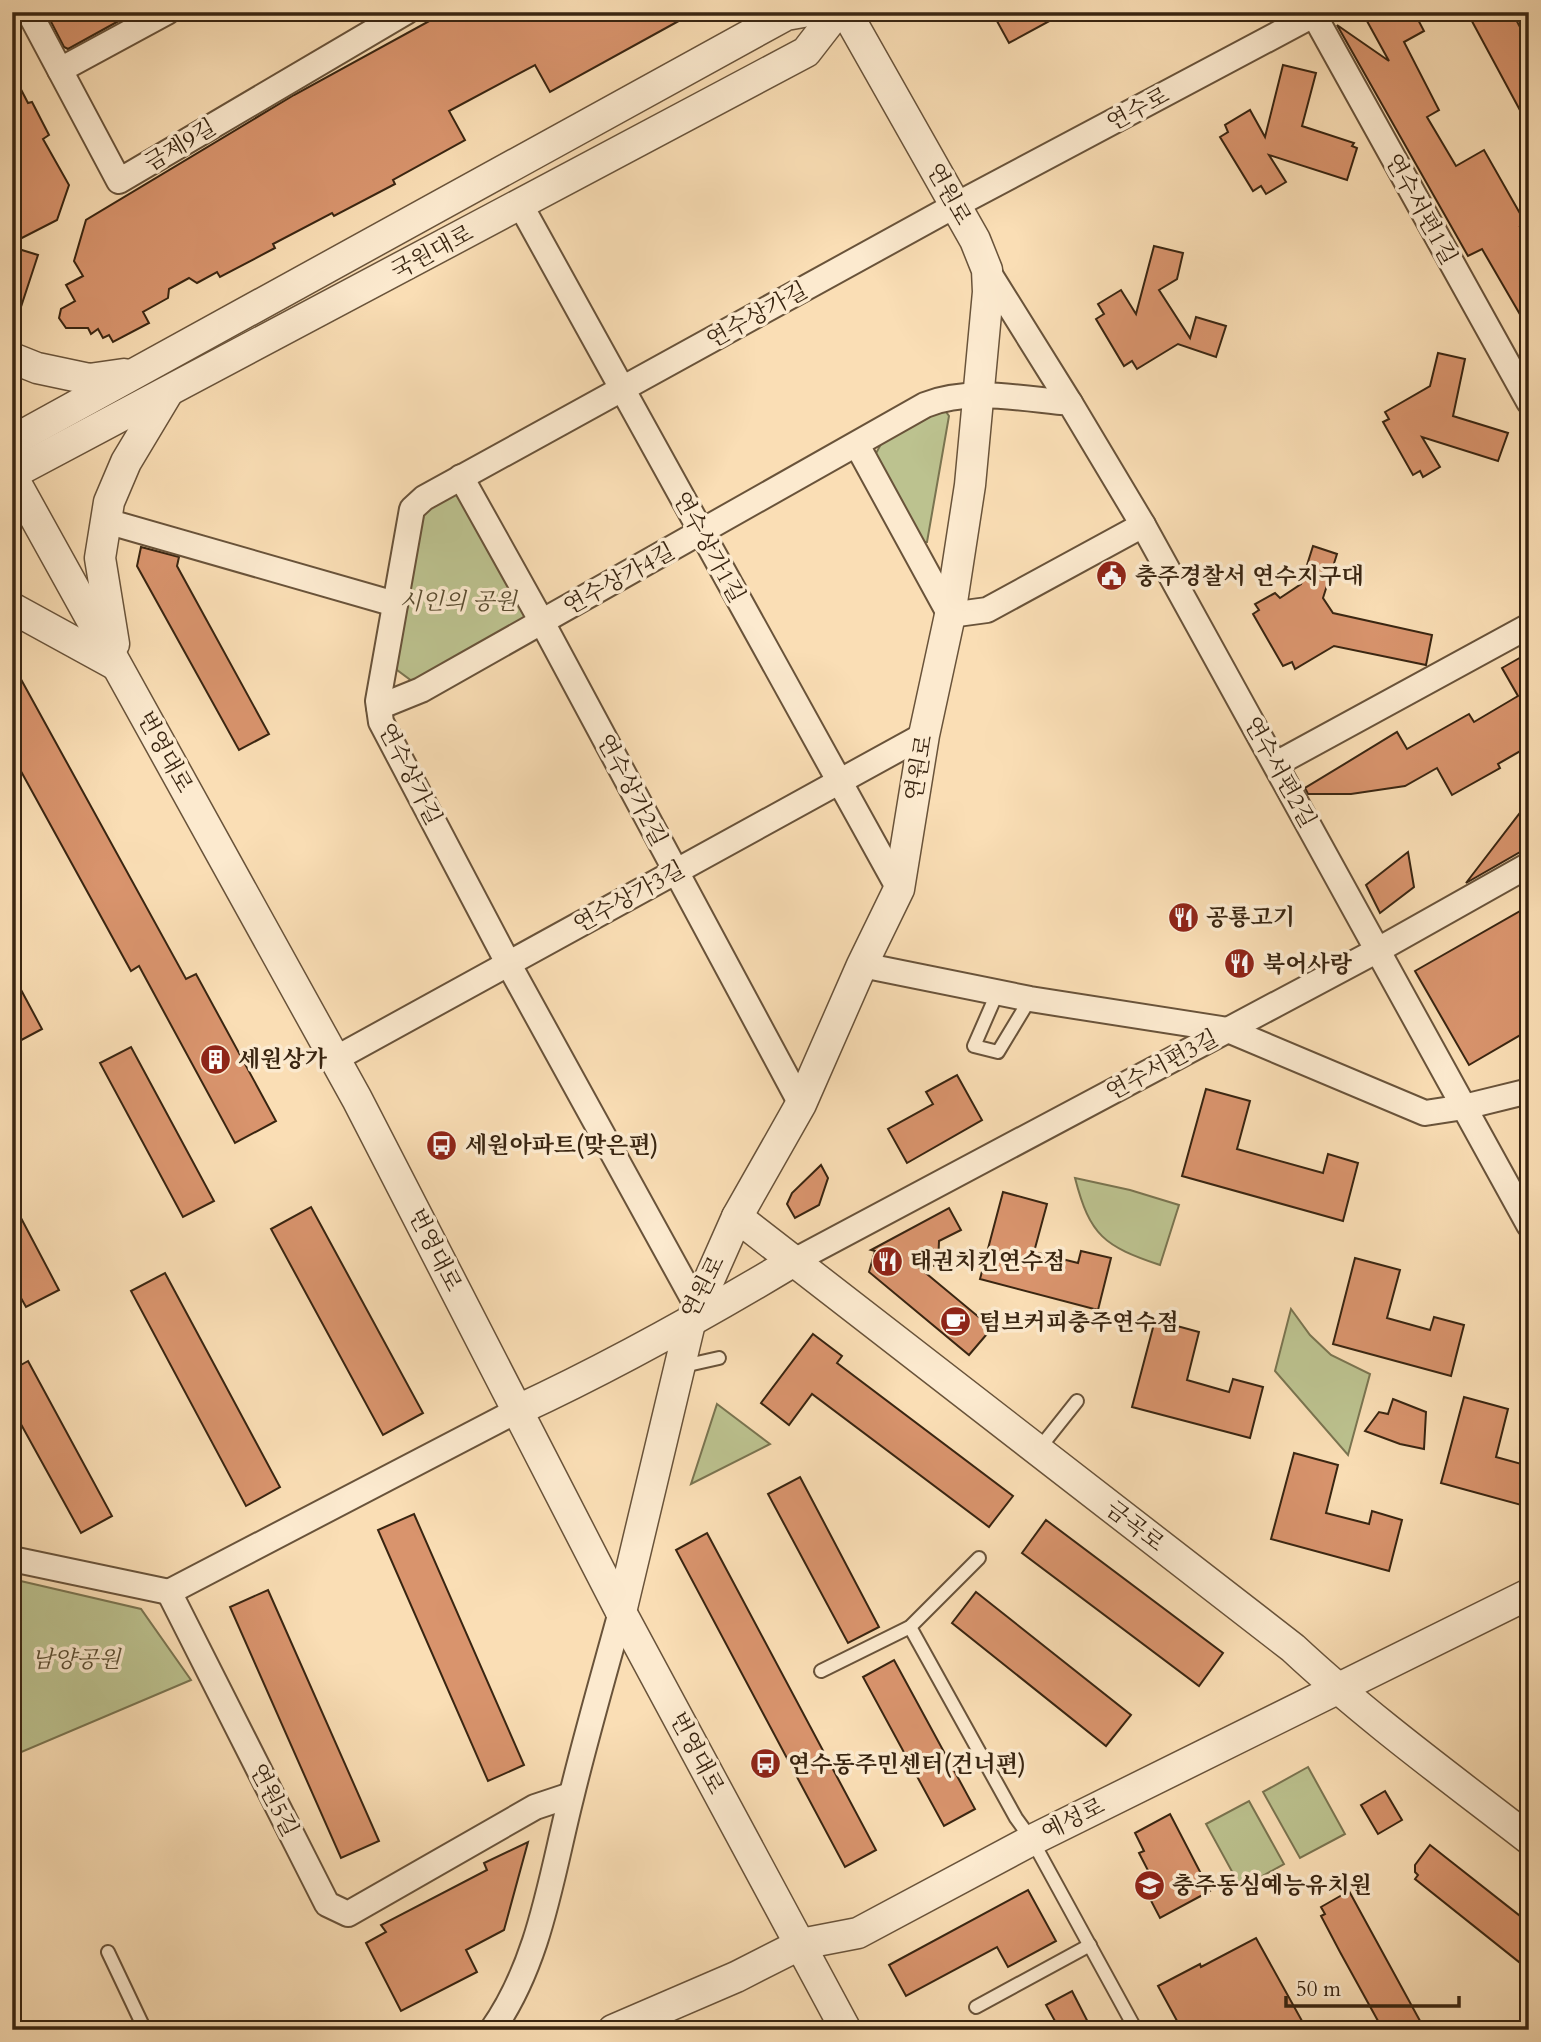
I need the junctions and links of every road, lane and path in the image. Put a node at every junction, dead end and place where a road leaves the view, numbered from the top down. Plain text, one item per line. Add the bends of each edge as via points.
1 (29, 12) edge
2 (167, 12) edge
3 (406, 12) edge
4 (803, 12) edge
5 (837, 12) edge
6 (846, 12) edge
7 (1317, 14) edge
8 (60, 70) junction
9 (520, 204) junction
10 (956, 205) junction
11 (987, 270) junction
12 (12, 358) edge
13 (135, 373) junction
14 (621, 390) junction
15 (168, 392) junction
16 (978, 396) junction
17 (1529, 402) edge
18 (1070, 403) junction
19 (12, 441) edge
20 (857, 445) junction
21 (12, 475) edge
22 (461, 477) junction
23 (106, 521) junction
24 (1143, 525) junction
25 (701, 533) junction
26 (395, 604) junction
27 (12, 608) edge
28 (950, 615) junction
29 (542, 622) junction
30 (1529, 626) edge
31 (117, 665) junction
32 (379, 708) junction
33 (924, 735) junction
34 (1276, 764) junction
35 (839, 780) junction
36 (1529, 866) edge
37 (675, 872) junction
38 (899, 889) junction
39 (1378, 950) junction
40 (508, 963) junction
41 (862, 965) junction
42 (998, 991) junction
43 (1030, 999) junction
44 (1228, 1030) junction
45 (335, 1059) junction
46 (1529, 1091) edge
47 (801, 1104) junction
48 (1464, 1107) junction
49 (737, 1217) junction
50 (1529, 1225) edge
51 (794, 1261) junction
52 (693, 1314) junction
53 (719, 1358) dead end
54 (679, 1367) junction
55 (1077, 1401) dead end
56 (518, 1410) junction
57 (1038, 1451) junction
58 (979, 1558) dead end
59 (12, 1559) edge
60 (169, 1592) junction
61 (1529, 1594) edge
62 (621, 1612) junction
63 (910, 1627) junction
64 (821, 1671) dead end
65 (1336, 1689) junction
66 (571, 1796) junction
67 (1529, 1839) edge
68 (1032, 1840) junction
69 (801, 1944) junction
70 (1090, 1945) junction
71 (108, 1952) dead end
72 (976, 2007) dead end
73 (145, 2030) edge
74 (492, 2030) edge
75 (613, 2030) edge
76 (846, 2030) edge
77 (1136, 2030) edge

1 - 8 street, 금제9길
2 - 8 street
3 - 8 street, 금제9길 via 119,181
4 - 13 street, 국원대로 via 786,15
5 - 9 street, 국원대로 via 806,52
6 - 10 street, 연원로
7 - 10 street, 연수로
7 - 17 street, 연수서편1길
9 - 14 street, 연수상가1길
9 - 15 street, 국원대로
10 - 11 street, 연원로
10 - 14 street, 연수상가길
11 - 16 street, 연원로
11 - 18 street, 연수서편2길
12 - 13 street via 89,379
13 - 19 street, 국원대로
14 - 22 street, 연수상가길
14 - 25 street, 연수상가1길
15 - 21 street, 국원대로
15 - 23 street via 126,462
16 - 18 street
16 - 20 street, 연수상가4길 via 933,402
16 - 28 street, 연원로
18 - 24 street, 연수서편2길
20 - 25 street, 연수상가4길
20 - 28 street
21 - 31 street, 번영대로
22 - 26 street, 연수상가길 via 412,509
22 - 29 street, 연수상가2길
23 - 26 street
23 - 31 street via 100,558
24 - 28 street via 987,610
24 - 34 street, 연수서편2길
25 - 29 street, 연수상가4길
25 - 35 street, 연수상가1길
26 - 32 street, 연수상가길
27 - 31 street
28 - 33 street, 연원로
29 - 32 street, 연수상가4길 via 421,690
29 - 37 street, 연수상가2길
30 - 34 street
31 - 45 street, 번영대로
32 - 40 street, 연수상가길 via 381,722
33 - 35 street, 연수상가3길
33 - 38 street, 연원로
34 - 39 street, 연수서편2길
35 - 37 street, 연수상가3길
35 - 38 street, 연수상가1길
36 - 39 street, 연수서편3길
37 - 40 street, 연수상가3길
37 - 47 street, 연수상가2길
38 - 41 street, 연원로
39 - 44 street, 연수서편3길
39 - 48 street, 연수서편2길
40 - 45 street, 연수상가3길
40 - 52 street, 연수상가길
41 - 42 street
41 - 47 street, 연원로
42 - 43 street
42 - 43 lane via 974,1046 998,1052
43 - 44 street
44 - 48 street via 1424,1113
44 - 51 street, 연수서편3길
45 - 56 street, 번영대로
46 - 48 street
47 - 49 street, 연원로
48 - 50 street, 연수서편2길
49 - 51 street, 금곡로
49 - 52 street, 연원로
51 - 52 street
51 - 57 street, 금곡로
52 - 54 street
52 - 56 street, 연원로 via 577,1383
53 - 54 lane
54 - 62 street
55 - 57 lane
56 - 60 street
56 - 62 street, 번영대로
57 - 65 street, 금곡로 via 1293,1648
58 - 63 lane
59 - 60 street
60 - 66 street, 연원5길 via 327,1904 348,1914 535,1807
61 - 65 street, 예성로
62 - 66 street
62 - 69 street, 번영대로
63 - 64 lane
63 - 68 lane
65 - 67 street, 금곡로
65 - 68 street, 예성로
66 - 74 street via 533,1950 517,1990
68 - 69 street, 예성로 via 858,1933
68 - 70 lane
69 - 75 street, 예성로
69 - 76 street, 번영대로
70 - 72 lane
70 - 77 lane
71 - 73 lane

